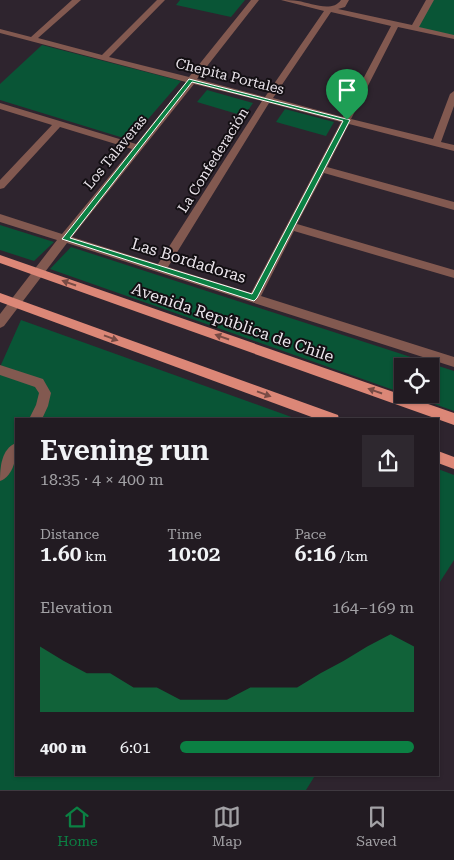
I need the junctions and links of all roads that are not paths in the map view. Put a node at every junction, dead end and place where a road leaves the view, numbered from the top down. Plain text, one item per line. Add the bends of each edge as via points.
1 (76, 0) edge
2 (161, 0) edge
3 (255, 0) edge
4 (286, 0) edge
5 (345, 0) edge
6 (430, 0) edge
7 (329, 10) junction
8 (396, 24) junction
9 (414, 28) junction
10 (0, 31) edge
11 (454, 37) edge
12 (33, 40) junction
13 (104, 58) junction
14 (191, 80) junction
15 (454, 94) edge
16 (267, 100) junction
17 (0, 106) edge
18 (347, 120) junction
19 (59, 124) junction
20 (436, 143) junction
21 (138, 148) junction
22 (454, 148) edge
23 (321, 170) junction
24 (0, 186) edge
25 (454, 206) edge
26 (0, 218) edge
27 (291, 226) junction
28 (65, 239) junction
29 (0, 259) edge
30 (162, 268) junction
31 (37, 272) junction
32 (454, 274) edge
33 (0, 297) edge
34 (254, 298) junction
35 (15, 303) junction
36 (0, 323) edge
37 (454, 362) edge
38 (0, 370) edge
39 (36, 418) edge
40 (330, 418) edge
41 (454, 419) edge
42 (15, 451) edge
43 (439, 457) edge
44 (454, 463) edge
45 (0, 475) edge

1 - 12 street
2 - 13 street
3 - 14 street, Los Talaveras
4 - 7 street
5 - 7 street, La Confederación via 342,5
6 - 9 street
7 - 8 street
7 - 16 street, La Confederación
8 - 9 street
8 - 18 street
9 - 11 street
10 - 12 street, Chepita Portales
12 - 13 street, Chepita Portales
13 - 14 street, Chepita Portales
14 - 16 street, Chepita Portales
14 - 21 street, Los Talaveras
15 - 20 street
16 - 18 street, Chepita Portales
16 - 30 street, La Confederación
17 - 19 street
18 - 20 street, Chepita Portales
18 - 23 street
19 - 21 street
19 - 24 street
20 - 22 street, Chepita Portales
21 - 28 street, Los Talaveras
23 - 25 street
23 - 27 street
26 - 28 street, Las Bordadoras
27 - 32 street
27 - 34 street
28 - 30 street, Las Bordadoras
28 - 31 street, Los Talaveras
29 - 31 main road, Avenida República de Chile
30 - 34 street, Las Bordadoras
31 - 35 street, Los Talaveras
41 -> 31 main road, Avenida República de Chile
33 - 35 main road
34 - 37 street, Las Bordadoras
35 - 36 street, Los Talaveras
35 -> 40 main road
38 - 39 street via 39,383 45,393
42 - 45 street
43 - 44 main road

